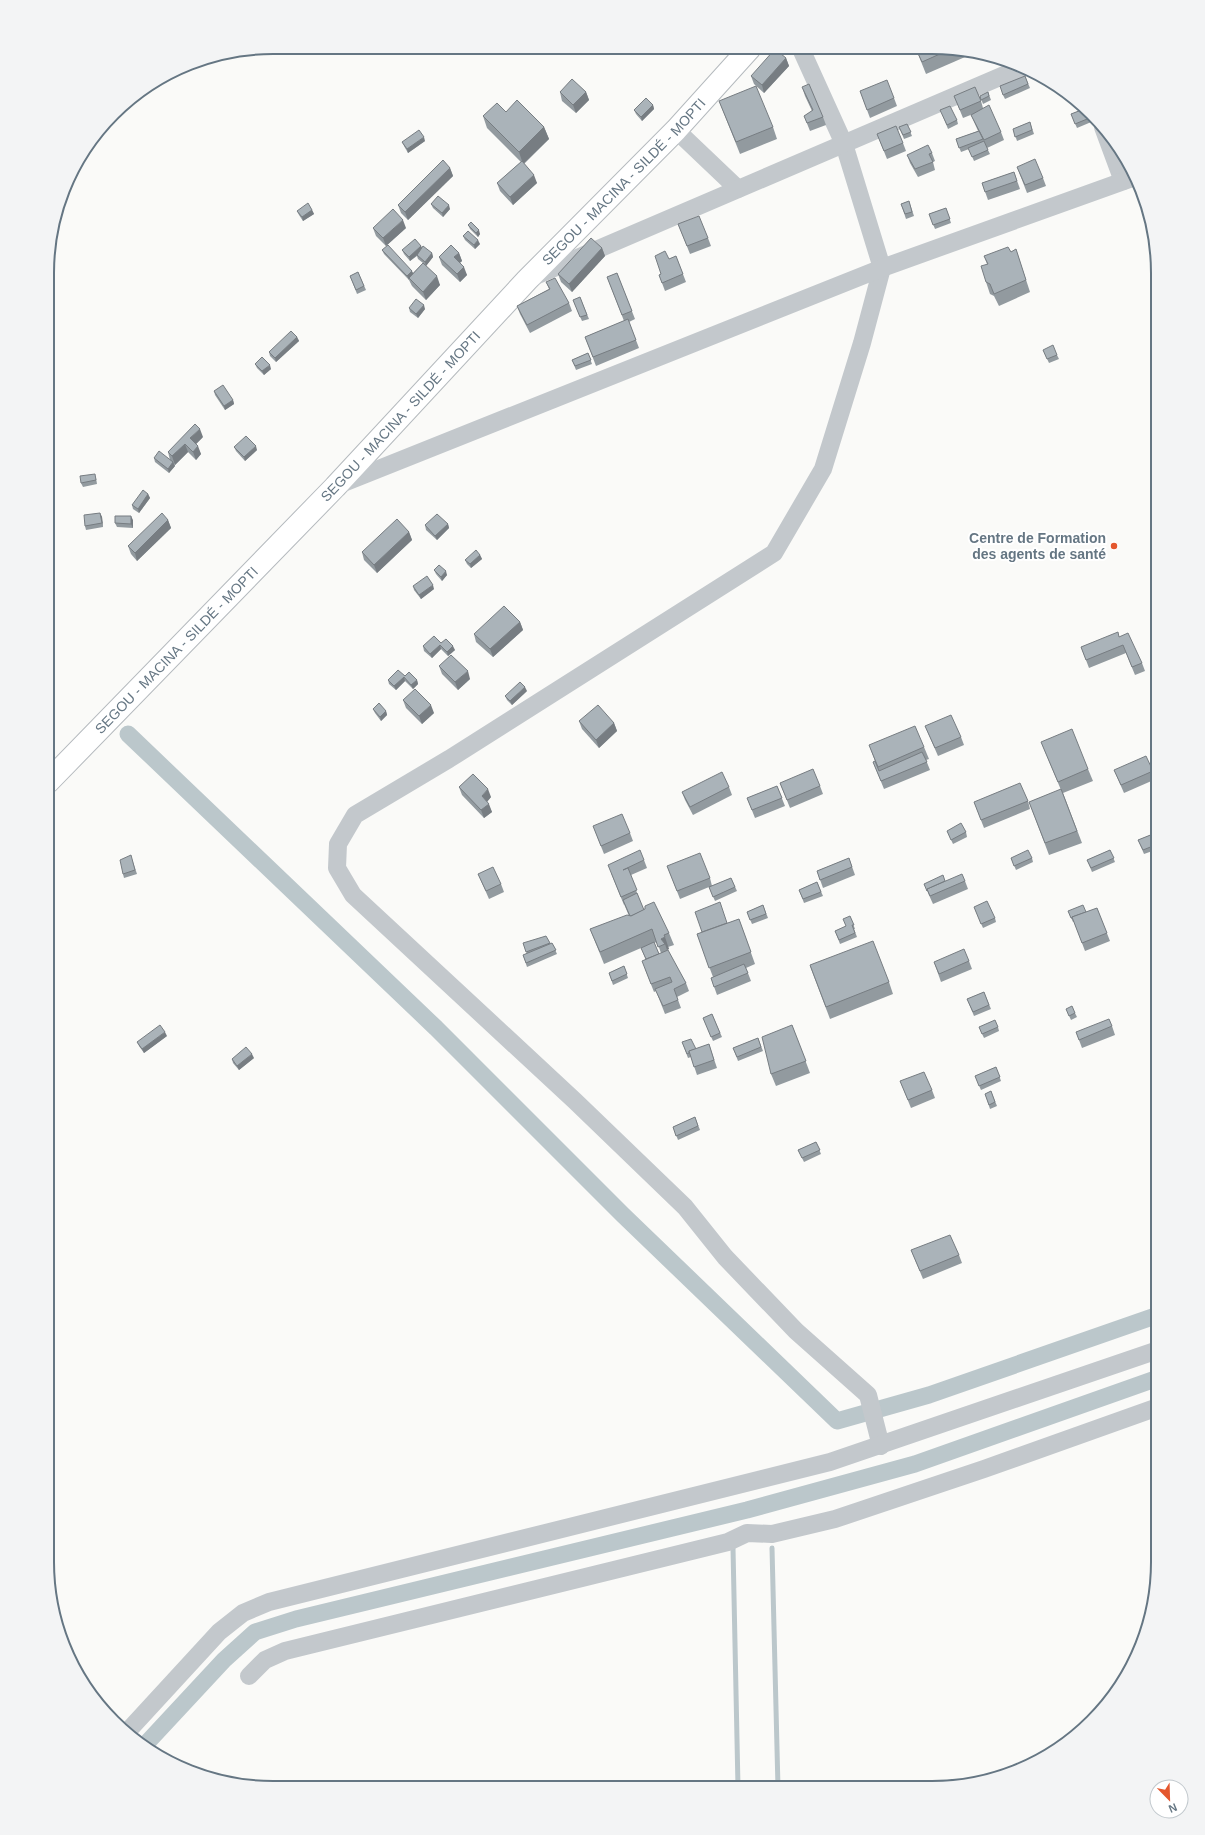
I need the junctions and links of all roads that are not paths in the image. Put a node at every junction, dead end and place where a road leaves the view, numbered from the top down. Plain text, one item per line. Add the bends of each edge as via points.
1 (745, 54) edge
2 (804, 54) edge
3 (1015, 71) edge
4 (676, 130) junction
5 (844, 144) junction
6 (1120, 161) edge
7 (1129, 179) edge
8 (738, 189) junction
9 (882, 268) junction
10 (527, 280) junction
11 (335, 487) junction
12 (54, 776) edge
13 (1151, 1352) edge
14 (1151, 1409) edge
15 (880, 1438) junction
16 (249, 1676) dead end
17 (130, 1728) edge

1 - 4 main road, SEGOU - MACINA - SILDÉ - MOPTI
2 - 5 street
3 - 5 street
4 - 8 street
4 - 10 main road, SEGOU - MACINA - SILDÉ - MOPTI
5 - 8 street
5 - 9 street
6 - 7 street
7 - 9 street
8 - 10 street
9 - 11 street
9 - 15 street via 823,469 774,553 449,759 355,815 338,844 336,868 353,896 575,1101 679,1202 725,1257 796,1331 868,1395
10 - 11 main road, SEGOU - MACINA - SILDÉ - MOPTI
11 - 12 main road, SEGOU - MACINA - SILDÉ - MOPTI
13 - 15 street
14 - 16 street via 835,1519 772,1534 747,1533 728,1542 285,1651 266,1660
15 - 17 street via 822,1464 269,1602 243,1613 219,1632

